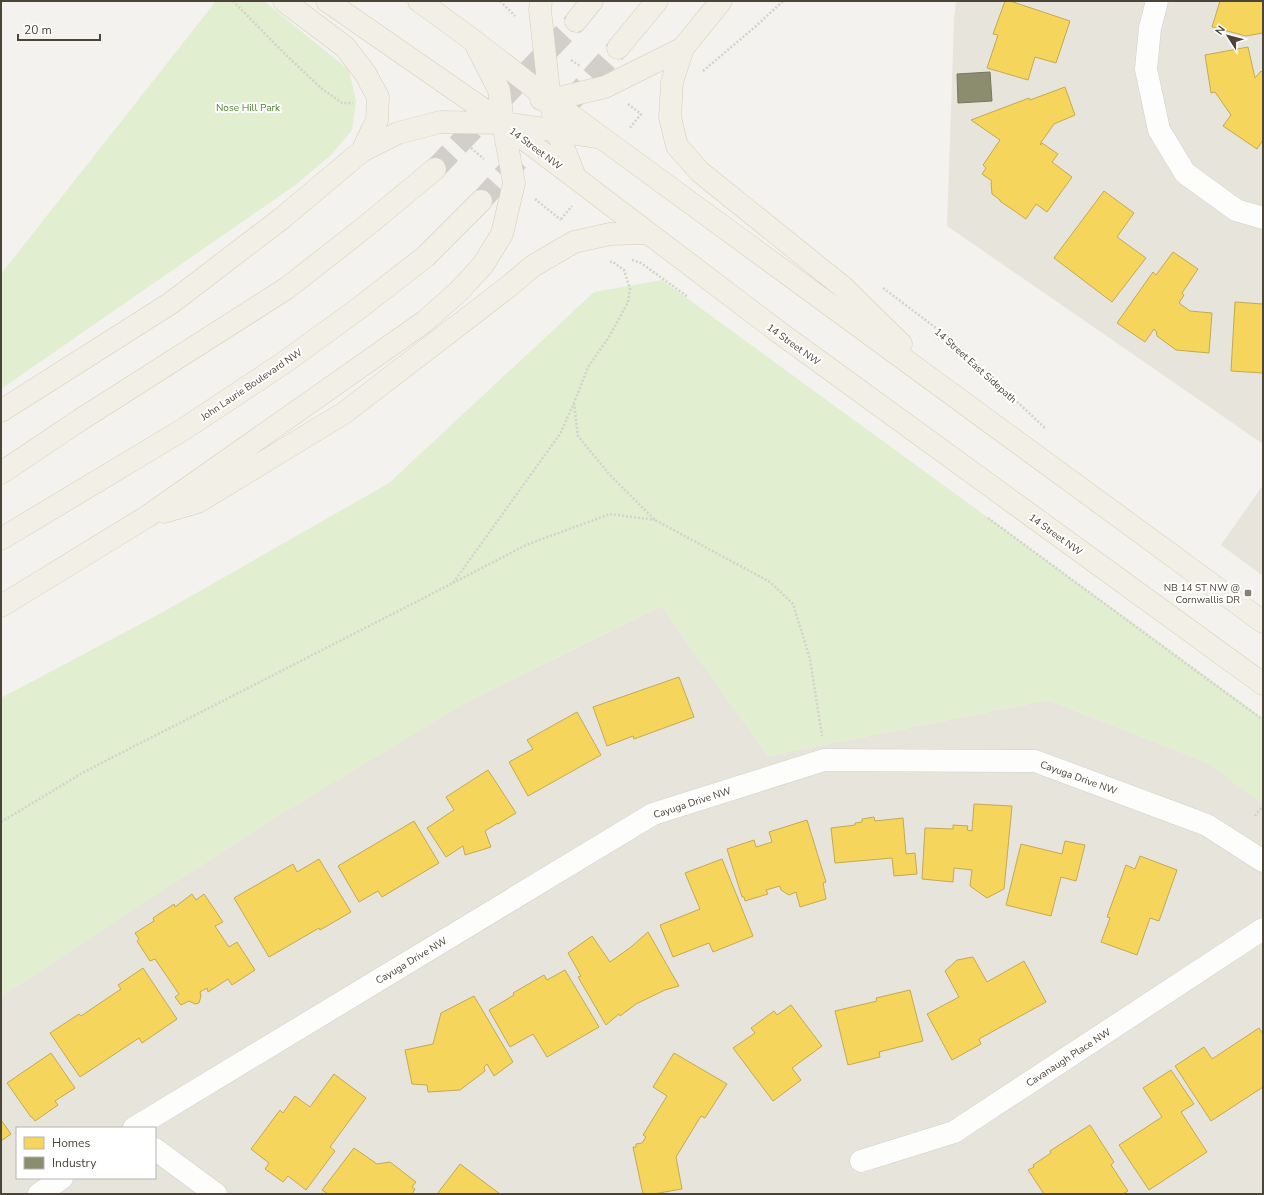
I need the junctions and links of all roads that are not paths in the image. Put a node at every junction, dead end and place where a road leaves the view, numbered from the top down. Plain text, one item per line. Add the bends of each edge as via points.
1 (284, 1) edge
2 (327, 1) edge
3 (419, 1) edge
4 (541, 1) edge
5 (592, 1) edge
6 (657, 1) edge
7 (721, 1) edge
8 (1157, 1) edge
9 (576, 21) tunnel mouth
10 (474, 40) junction
11 (618, 48) tunnel mouth
12 (683, 48) junction
13 (441, 80) junction
14 (499, 90) junction
15 (550, 100) junction
16 (503, 123) junction
17 (557, 131) junction
18 (601, 138) junction
19 (362, 151) junction
20 (435, 169) tunnel mouth
21 (575, 177) junction
22 (481, 201) tunnel mouth
23 (1263, 218) edge
24 (646, 233) junction
25 (960, 401) junction
26 (1, 411) edge
27 (1, 473) edge
28 (148, 516) junction
29 (1, 539) edge
30 (1, 606) edge
31 (1263, 622) edge
32 (1263, 684) edge
33 (1263, 862) edge
34 (1263, 929) edge
35 (136, 1127) edge
36 (156, 1150) edge
37 (861, 1161) dead end
38 (61, 1179) edge
39 (39, 1194) edge
40 (216, 1194) edge

1 - 19 main road via 345,47 365,73 378,97 377,120
2 - 13 main road, 14 Street NW
3 - 10 main road
4 - 15 main road
5 - 9 main road
6 - 11 main road
7 - 12 main road
8 - 23 street via 1150,28 1146,69 1159,130 1185,173 1236,210
10 - 14 main road
10 - 15 main road
12 - 15 main road via 605,87
12 - 25 main road via 672,82 670,117 677,146 700,172 843,287
13 - 14 main road
13 - 16 main road, 14 Street NW
14 - 15 main road
14 - 16 main road
15 - 17 main road
15 - 18 main road
16 - 17 main road
16 - 19 main road via 440,122 398,133
16 - 21 main road, 14 Street NW
16 - 28 main road via 514,183 502,234 483,265 458,292 424,322
17 - 18 main road
17 - 21 main road
18 - 25 main road
19 - 26 main road via 281,219 171,304
20 - 27 main road via 288,288
21 - 24 main road, 14 Street NW
22 - 29 main road, John Laurie Boulevard NW via 426,256 282,364 184,429
24 - 28 main road via 610,234 574,242 532,266 344,413 198,502
24 - 32 main road, 14 Street NW
25 - 31 main road
28 - 30 main road
33 - 35 street, Cayuga Drive NW via 1207,825 1035,761 824,760 652,814
34 - 37 street, Cavanaugh Place NW via 954,1132
36 - 40 street
38 - 39 street

